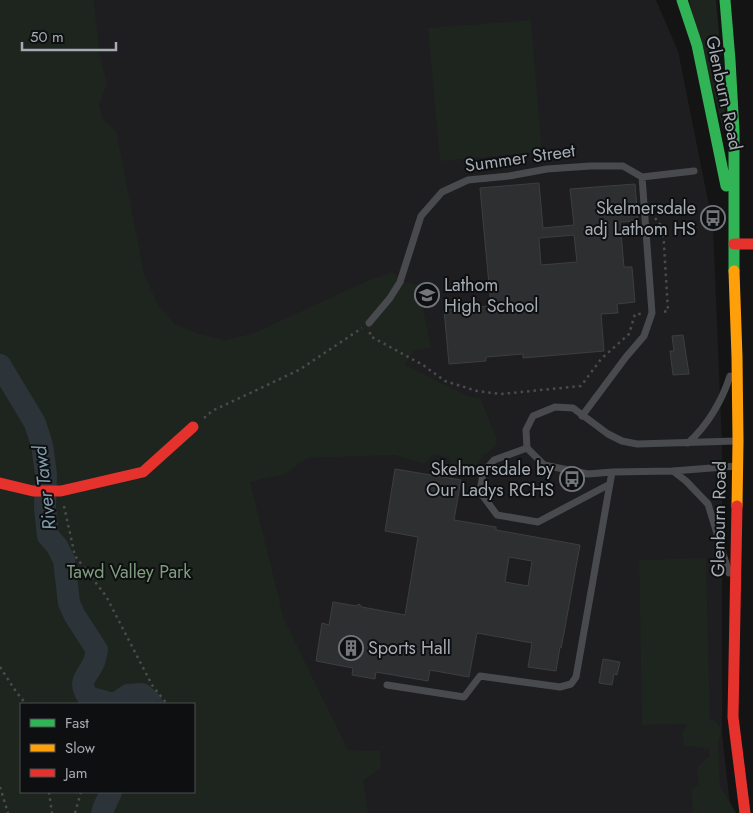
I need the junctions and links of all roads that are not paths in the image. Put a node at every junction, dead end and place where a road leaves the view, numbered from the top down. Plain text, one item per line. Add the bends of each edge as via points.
1 (682, 0) edge
2 (725, 0) edge
3 (694, 171) dead end
4 (642, 177) junction
5 (734, 224) junction
6 (734, 244) junction
7 (753, 244) edge
8 (370, 323) road end
9 (737, 357) junction
10 (582, 416) junction
11 (193, 427) road end
12 (738, 441) junction
13 (688, 443) junction
14 (527, 448) junction
15 (737, 466) junction
16 (673, 471) junction
17 (612, 472) junction
18 (0, 483) edge
19 (610, 484) junction
20 (735, 592) junction
21 (387, 685) dead end
22 (745, 813) edge

1 - 5 street, Glenburn Road via 697,45
2 - 5 street, Glenburn Road via 734,131
3 - 4 lane
4 - 8 lane, Summer Street via 623,166 590,166 468,180 442,192 421,216 400,282
4 - 10 lane via 652,313 644,336
5 - 6 street, Glenburn Road
6 - 7 street
6 - 9 street, Glenburn Road
9 - 12 street, Glenburn Road
9 - 13 lane via 716,407 700,433
10 - 13 lane via 622,441 637,444
10 - 14 lane via 573,408 555,407 533,416 526,430
11 - 18 street via 143,472 60,490 33,492
12 - 13 lane
12 - 15 street, Glenburn Road
14 - 17 lane via 544,465 588,474
14 - 19 lane via 494,460 483,472 480,492 497,515 538,522
15 - 16 lane
15 - 20 street, Glenburn Road
16 - 17 lane
16 - 20 lane via 708,504
17 - 19 lane
19 - 21 lane via 576,677 571,684 560,687 480,676 464,697
20 - 22 street, Glenburn Road via 733,717

